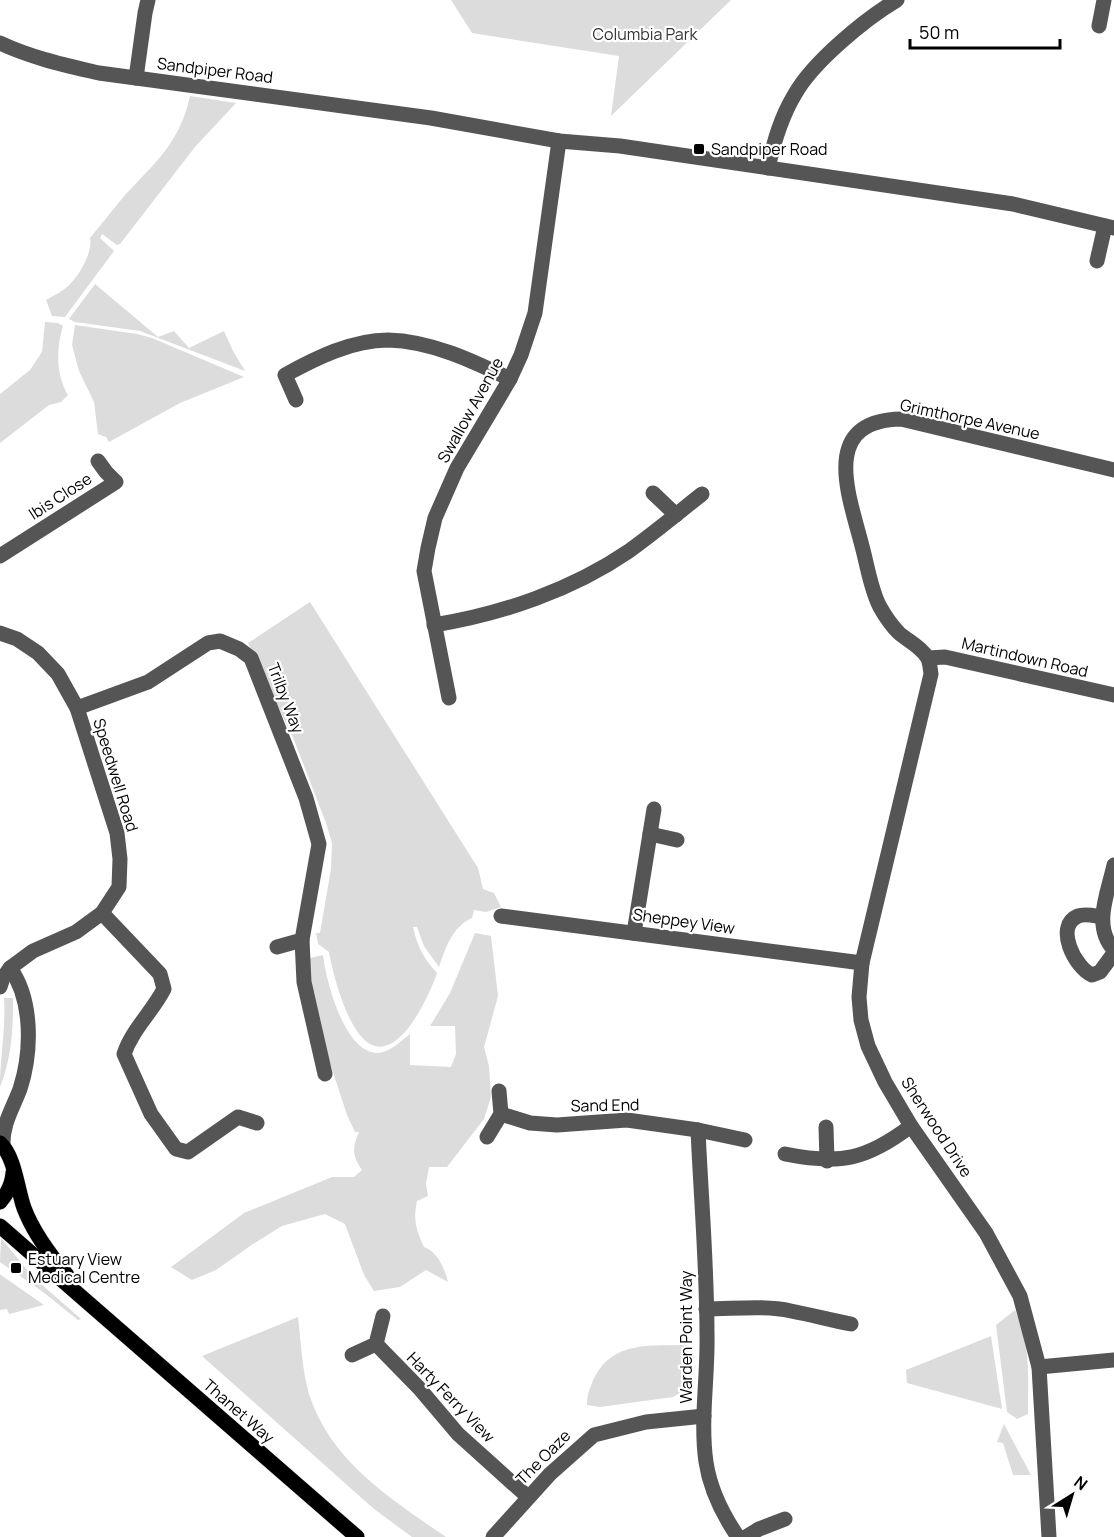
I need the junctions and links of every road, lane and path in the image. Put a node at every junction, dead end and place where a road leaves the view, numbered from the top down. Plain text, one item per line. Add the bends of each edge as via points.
1 (148, 0) edge
2 (897, 0) edge
3 (1104, 2) edge
4 (1099, 26) dead end
5 (0, 43) edge
6 (136, 78) junction
7 (559, 141) junction
8 (768, 168) junction
9 (1109, 227) edge
10 (1098, 261) dead end
11 (510, 379) junction
12 (296, 400) dead end
13 (98, 460) dead end
14 (1114, 470) edge
15 (653, 493) dead end
16 (702, 495) dead end
17 (676, 515) junction
18 (0, 556) edge
19 (434, 625) junction
20 (0, 633) edge
21 (928, 658) junction
22 (1114, 695) edge
23 (449, 698) dead end
24 (77, 708) junction
25 (654, 809) dead end
26 (650, 834) junction
27 (677, 840) dead end
28 (1114, 865) edge
29 (102, 913) junction
30 (501, 916) dead end
31 (1102, 917) junction
32 (634, 933) junction
33 (302, 940) junction
34 (277, 947) dead end
35 (1114, 952) edge
36 (862, 963) junction
37 (5, 967) edge
38 (0, 987) edge
39 (325, 1074) dead end
40 (499, 1091) dead end
41 (501, 1114) junction
42 (257, 1123) dead end
43 (911, 1126) junction
44 (826, 1127) dead end
45 (698, 1130) junction
46 (487, 1137) dead end
47 (745, 1140) dead end
48 (2, 1144) edge
49 (785, 1154) dead end
50 (827, 1161) junction
51 (13, 1170) junction
52 (0, 1203) edge
53 (0, 1226) edge
54 (706, 1310) junction
55 (97, 1312) junction
56 (383, 1316) dead end
57 (851, 1324) dead end
58 (376, 1344) junction
59 (352, 1355) dead end
60 (1114, 1360) edge
61 (1039, 1367) junction
62 (704, 1416) junction
63 (528, 1497) junction
64 (785, 1519) dead end
65 (357, 1537) edge
66 (493, 1537) edge
67 (738, 1537) edge
68 (746, 1537) edge
69 (1049, 1537) edge

1 - 6 street
2 - 8 street via 874,14 807,76 775,135
3 - 4 street
5 - 6 street, Sandpiper Road via 55,63
6 - 7 street, Sandpiper Road via 431,118
7 - 8 street, Sandpiper Road
7 - 11 street, Swallow Avenue via 535,312
8 - 9 street, Sandpiper Road via 1013,204
9 - 10 street, Sandpiper Road
11 - 12 street via 456,355 388,340 339,350 285,375
11 - 19 street, Swallow Avenue via 457,468 435,518 424,571
13 - 18 street, Ibis Close via 116,482
14 - 21 street, Grimthorpe Avenue via 901,419 884,419 861,429 847,449 846,487 878,605 900,634
15 - 17 street
16 - 17 street
17 - 19 street via 627,552 564,586 474,619
19 - 23 street, Swallow Avenue
20 - 24 street, Speedwell Road via 38,653 58,674
21 - 22 street, Martindown Road via 945,657
21 - 36 street, Sherwood Drive via 931,674
24 - 29 street, Speedwell Road via 117,833 119,887
24 - 33 street, Trilby Way via 148,682 208,643 220,641 251,658 306,798 319,844
25 - 26 street
26 - 27 street
26 - 32 street
28 - 31 street
29 - 37 street, Speedwell Road via 76,932
29 - 42 street via 160,974 164,989 129,1040 124,1054 151,1114 176,1149 188,1152 238,1117
30 - 32 street, Sheppey View
31 - 35 street via 1103,932
31 - 35 street via 1079,915 1071,920 1067,938 1073,956 1081,969 1092,975 1100,972
32 - 36 street, Sheppey View
33 - 34 street
33 - 39 street, Trilby Way via 304,982
36 - 43 street, Sherwood Drive via 859,997 868,1046
37 - 38 street
37 - 48 street via 17,978 22,991 27,1042 23,1080
40 - 41 street
41 - 45 street, Sand End via 530,1123 627,1120
41 - 46 street
43 - 50 street via 876,1149
43 - 61 street, Sherwood Drive via 1004,1264 1020,1296
44 - 50 street
45 - 47 street, Sand End
45 - 54 street, Warden Point Way
48 - 51 main road, Thanet Way
49 - 50 street
51 - 52 main road via 12,1183
51 - 55 main road, Thanet Way via 25,1210 41,1240
53 - 55 main road, Thanet Way
54 - 57 street via 790,1310
54 - 62 street, Warden Point Way
55 - 65 main road, Thanet Way
56 - 58 street
58 - 59 street
58 - 63 street, Harty Ferry View via 458,1434
60 - 61 street
61 - 69 street, Sherwood Drive
62 - 63 street, The Oaze via 646,1422 594,1435
62 - 67 street, Warden Point Way via 706,1462 712,1487
63 - 66 street, The Oaze
64 - 68 street

